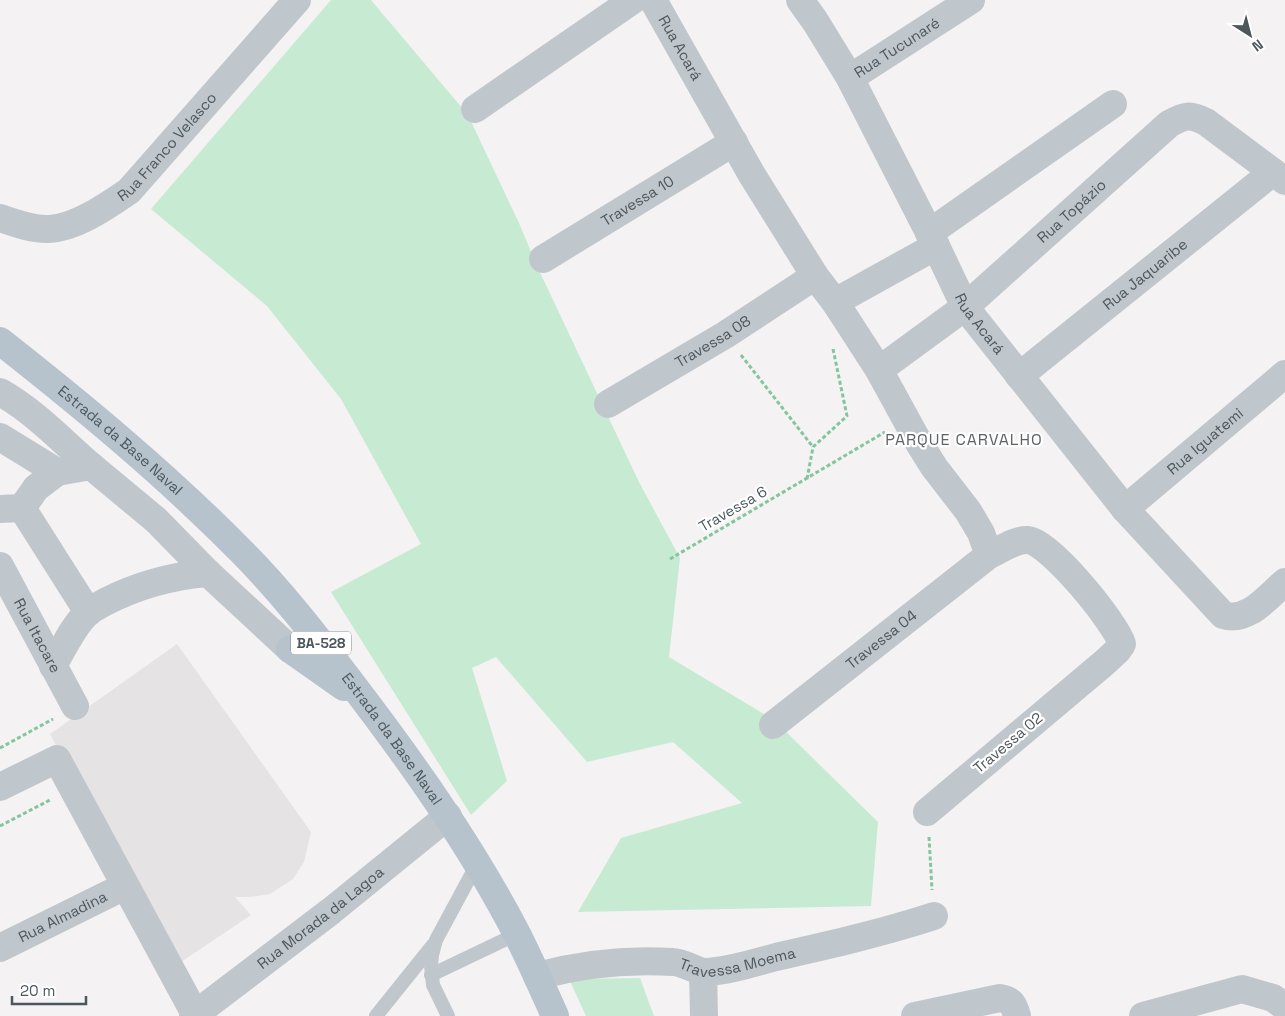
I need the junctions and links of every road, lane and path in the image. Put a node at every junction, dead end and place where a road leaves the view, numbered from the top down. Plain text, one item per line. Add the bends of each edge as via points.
1 (297, 0) edge
2 (633, 0) edge
3 (653, 0) edge
4 (800, 0) edge
5 (971, 0) edge
6 (850, 78) junction
7 (1113, 104) dead end
8 (475, 109) dead end
9 (734, 142) junction
10 (1279, 176) edge
11 (0, 218) edge
12 (933, 240) junction
13 (543, 259) dead end
14 (815, 276) junction
15 (834, 302) junction
16 (965, 307) junction
17 (725, 335) junction
18 (0, 341) edge
19 (833, 348) dead end
20 (879, 370) junction
21 (1285, 374) edge
22 (1019, 376) junction
23 (0, 392) edge
24 (608, 404) dead end
25 (905, 420) junction
26 (0, 437) edge
27 (813, 447) junction
28 (91, 466) junction
29 (57, 472) junction
30 (807, 479) junction
31 (1125, 508) junction
32 (11, 509) edge
33 (989, 555) junction
34 (670, 559) dead end
35 (0, 566) edge
36 (208, 573) junction
37 (1285, 582) edge
38 (88, 612) junction
39 (290, 649) joint
40 (54, 666) junction
41 (1089, 675) joint
42 (75, 706) joint
43 (369, 706) junction
44 (773, 725) dead end
45 (0, 748) edge
46 (0, 787) edge
47 (73, 789) junction
48 (927, 812) joint
49 (448, 816) junction
50 (0, 826) edge
51 (476, 864) junction
52 (125, 886) junction
53 (934, 916) joint
54 (517, 934) junction
55 (436, 940) junction
56 (0, 948) edge
57 (703, 972) junction
58 (431, 975) junction
59 (538, 976) junction
60 (1285, 1007) edge
61 (1194, 1009) edge
62 (194, 1015) edge
63 (376, 1016) edge
64 (448, 1016) edge
65 (556, 1016) edge
66 (704, 1016) edge
67 (915, 1016) edge
68 (1017, 1016) edge
69 (1142, 1016) edge

1 - 11 street, Rua Franco Velasco via 128,191 104,209 74,223 49,229
2 - 8 street
3 - 9 street, Rua Acará
4 - 6 street, Rua Acará
5 - 6 street, Rua Tucunaré
6 - 12 street, Rua Acará
7 - 12 street
9 - 13 street, Travessa 10
9 - 14 street, Rua Acará
10 - 16 street, Rua Topázio via 1206,122 1194,116 1181,117 1169,124
10 - 22 street, Rua Jaquaribe
12 - 15 street
12 - 16 street, Rua Acará
14 - 15 street, Rua Acará
14 - 17 street, Travessa 08
15 - 20 street, Rua Acará
16 - 20 street, Rua Topázio
16 - 22 street, Rua Acará
17 - 24 street, Travessa 08
17 - 27 path
18 - 43 main road, Estrada da Base Naval / BA-528 via 92,414 240,550 299,615
19 - 27 path via 847,416
20 - 25 street, Rua Acará
21 - 31 street, Rua Iguatemi
22 - 31 street, Rua Acará
23 - 28 street
25 - 30 path, Travessa 6
25 - 33 street, Rua Acará via 934,467 968,511
26 - 29 street
27 - 30 path
28 - 29 street
28 - 36 street via 156,520
29 - 32 street
30 - 34 path, Travessa 6
31 - 37 street, Rua Acará via 1223,614 1243,616
32 - 38 street
33 - 41 street, Travessa 04 via 1014,543 1034,541 1060,561 1097,605 1122,644
33 - 44 street, Travessa 04
35 - 40 street, Rua Itacare
36 - 38 street via 148,583
36 - 39 street
38 - 40 street via 68,639
39 - 43 main road
40 - 42 street, Rua Itacare
41 - 48 street, Travessa 02
42 - 45 path
43 - 49 main road, Estrada da Base Naval / BA-528
46 - 47 street, Rua Almadina via 57,759
47 - 50 path
47 - 52 street, Rua Almadina
48 - 53 path
49 - 51 main road, Estrada da Base Naval / BA-528
49 - 62 street, Rua Morada da Lagoa via 331,911
51 - 54 main road, Estrada da Base Naval / BA-528
51 - 55 lane
52 - 56 street, Rua Almadina
52 - 62 street, Rua Almadina
53 - 57 street, Travessa Moema via 834,944
54 - 58 lane
54 - 59 main road, Estrada da Base Naval / BA-528
55 - 58 lane
55 - 63 lane
57 - 59 street, Travessa Moema via 675,962 625,962 569,967
57 - 66 street
58 - 64 lane
59 - 65 main road, Estrada da Base Naval / BA-528
60 - 61 street via 1273,998 1242,989
61 - 69 street
67 - 68 street via 1000,998 1012,1002

